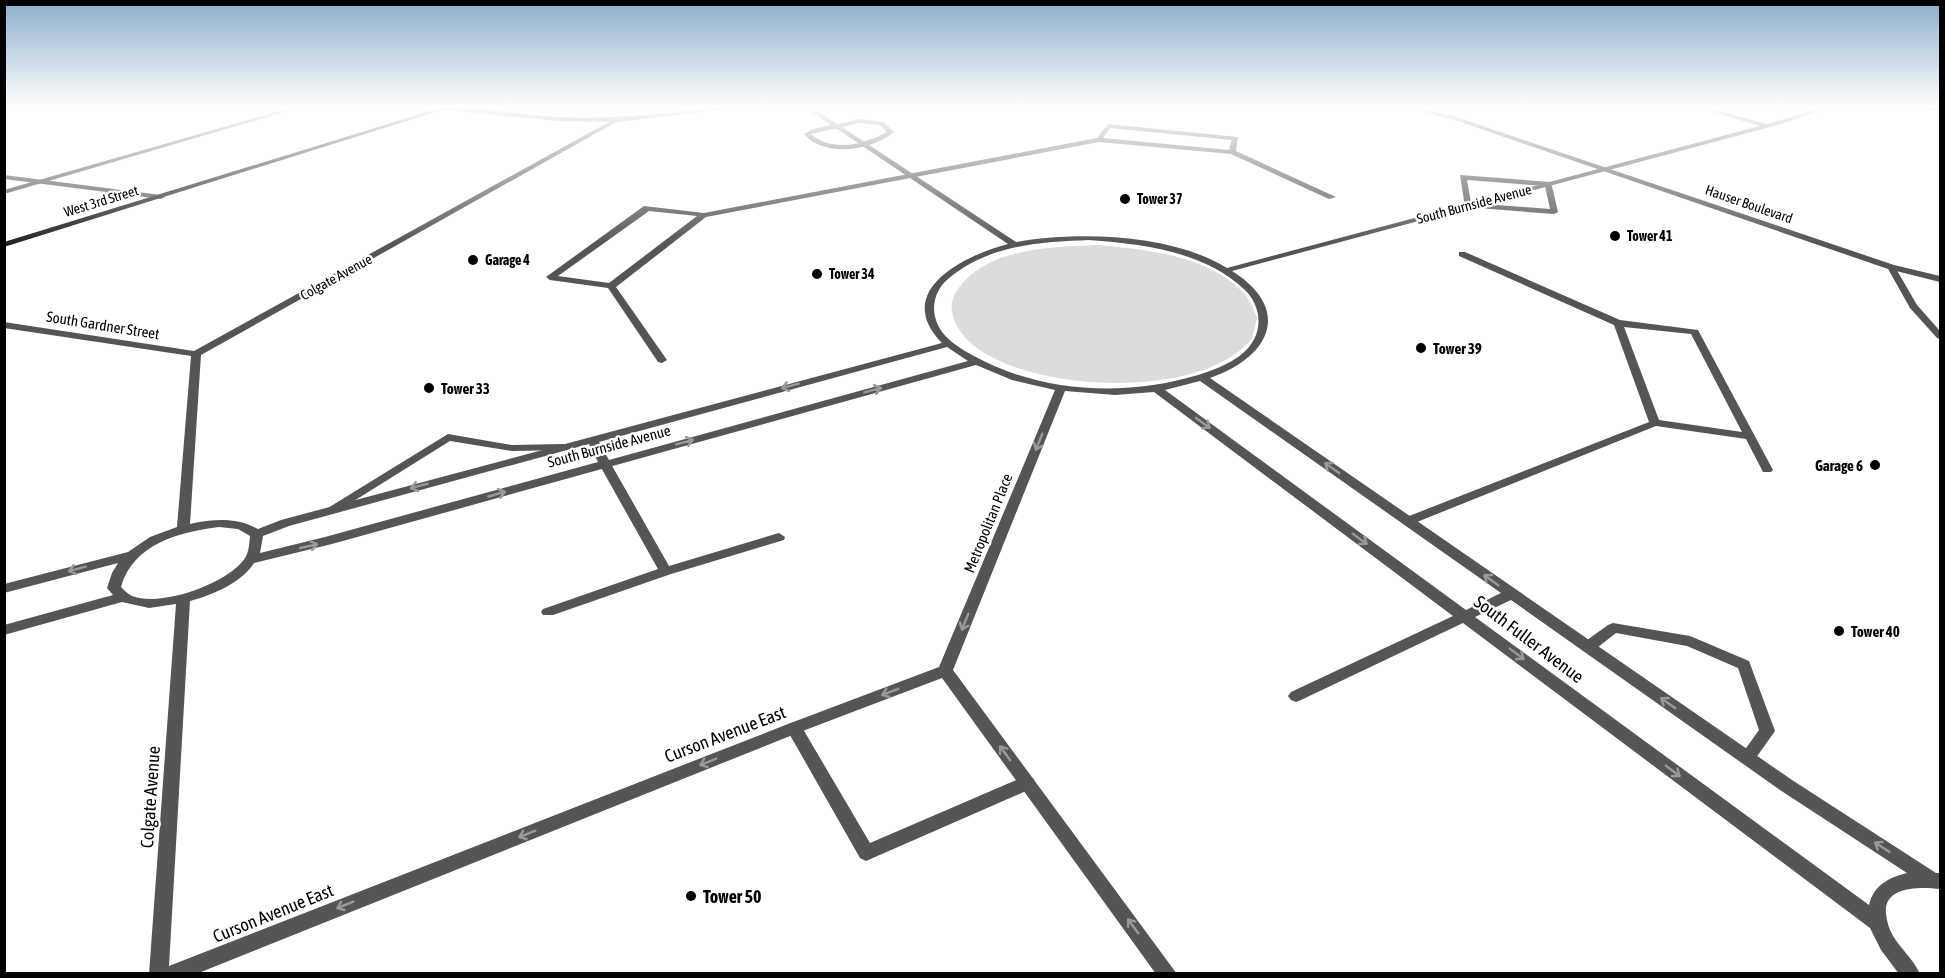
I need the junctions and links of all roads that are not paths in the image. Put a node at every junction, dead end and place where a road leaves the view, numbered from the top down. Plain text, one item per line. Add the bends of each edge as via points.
1 (138, 154) edge
2 (299, 154) edge
3 (556, 154) edge
4 (878, 154) edge
5 (1028, 154) edge
6 (1236, 154) edge
7 (1558, 154) edge
8 (1663, 154) edge
9 (1604, 169) junction
10 (912, 176) junction
11 (4, 177) edge
12 (40, 182) junction
13 (1548, 184) junction
14 (4, 192) edge
15 (161, 197) junction
16 (1332, 197) dead end
17 (1468, 205) junction
18 (704, 215) junction
19 (4, 245) edge
20 (1016, 245) junction
21 (1462, 254) dead end
22 (1891, 267) junction
23 (1224, 271) junction
24 (1941, 279) edge
25 (611, 286) junction
26 (1618, 323) junction
27 (4, 325) edge
28 (1941, 336) edge
29 (948, 344) junction
30 (196, 354) junction
31 (663, 360) dead end
32 (975, 362) junction
33 (1203, 378) junction
34 (1062, 387) junction
35 (1156, 388) junction
36 (1655, 423) junction
37 (1750, 436) junction
38 (593, 440) junction
39 (564, 447) junction
40 (606, 464) junction
41 (1767, 470) dead end
42 (329, 511) junction
43 (1408, 521) junction
44 (184, 522) junction
45 (257, 534) junction
46 (779, 537) dead end
47 (133, 555) junction
48 (252, 559) junction
49 (666, 571) junction
50 (4, 589) edge
51 (1510, 594) junction
52 (123, 597) junction
53 (183, 598) junction
54 (548, 612) dead end
55 (1465, 616) junction
56 (4, 630) edge
57 (1588, 647) junction
58 (945, 671) junction
59 (1296, 696) dead end
60 (794, 728) junction
61 (1747, 758) junction
62 (1027, 783) junction
63 (1936, 880) edge
64 (1878, 923) junction
65 (159, 974) edge
66 (172, 974) edge
67 (1168, 974) edge
68 (1911, 974) edge

1 - 12 street
2 - 15 main road, West 3rd Street
3 - 30 street, Colgate Avenue
4 - 10 street
5 - 10 street
6 - 16 street
7 - 9 street, Hauser Boulevard
8 - 9 street, South Burnside Avenue
9 - 13 street, South Burnside Avenue
9 - 22 street, Hauser Boulevard
10 - 18 street
10 - 20 street
11 - 12 street
12 - 14 street
12 - 15 street
13 - 17 street, South Burnside Avenue
13 - 17 street via 1463,177
13 - 17 street via 1554,212
15 - 19 main road, West 3rd Street
17 - 23 street, South Burnside Avenue
18 - 25 street
18 - 25 street via 647,208 550,278
20 - 23 street via 1064,239 1115,240 1183,253
20 - 29 street via 962,264 937,286 929,313
21 - 26 street
22 - 24 street, Hauser Boulevard
22 - 28 street via 1913,306
23 - 33 street via 1253,293 1265,319 1263,332 1245,357
25 - 31 street
26 - 36 street
26 - 37 street via 1695,332
27 - 30 street, South Gardner Street
29 - 32 street
29 -> 38 street, South Burnside Avenue
30 - 44 street
32 - 34 street via 1014,377
40 -> 32 street, South Burnside Avenue
33 - 35 street
43 -> 33 street, South Fuller Avenue
34 - 35 street via 1109,391
34 -> 58 street, Metropolitan Place
35 -> 55 street, South Fuller Avenue
36 - 37 street
36 - 43 street
37 - 41 street
38 - 39 street, South Burnside Avenue
38 - 40 street
39 -> 42 street, South Burnside Avenue
39 - 42 street via 513,448 448,437
48 -> 40 street, South Burnside Avenue
40 - 49 street
42 - 45 street, South Burnside Avenue
51 -> 43 street, South Fuller Avenue
44 - 45 street via 231,523
44 - 47 street
45 - 48 street via 258,549
46 - 49 street
47 -> 50 street
47 - 52 street via 116,576 114,588
48 - 53 street via 223,582
49 - 54 street
51 - 55 street
51 - 57 street, South Fuller Avenue
52 - 53 street via 149,603
52 - 56 street
53 - 65 street, Colgate Avenue
55 - 59 street
55 -> 64 street, South Fuller Avenue
61 -> 57 street, South Fuller Avenue
57 - 61 street via 1613,628 1690,641 1744,665 1767,731
58 -> 60 street, Curson Avenue East
62 -> 58 street
60 - 62 street via 866,853
60 -> 66 street, Curson Avenue East
63 -> 61 street, South Fuller Avenue
67 -> 62 street
63 - 64 street via 1908,880 1890,886 1878,901
64 - 68 street via 1891,950

